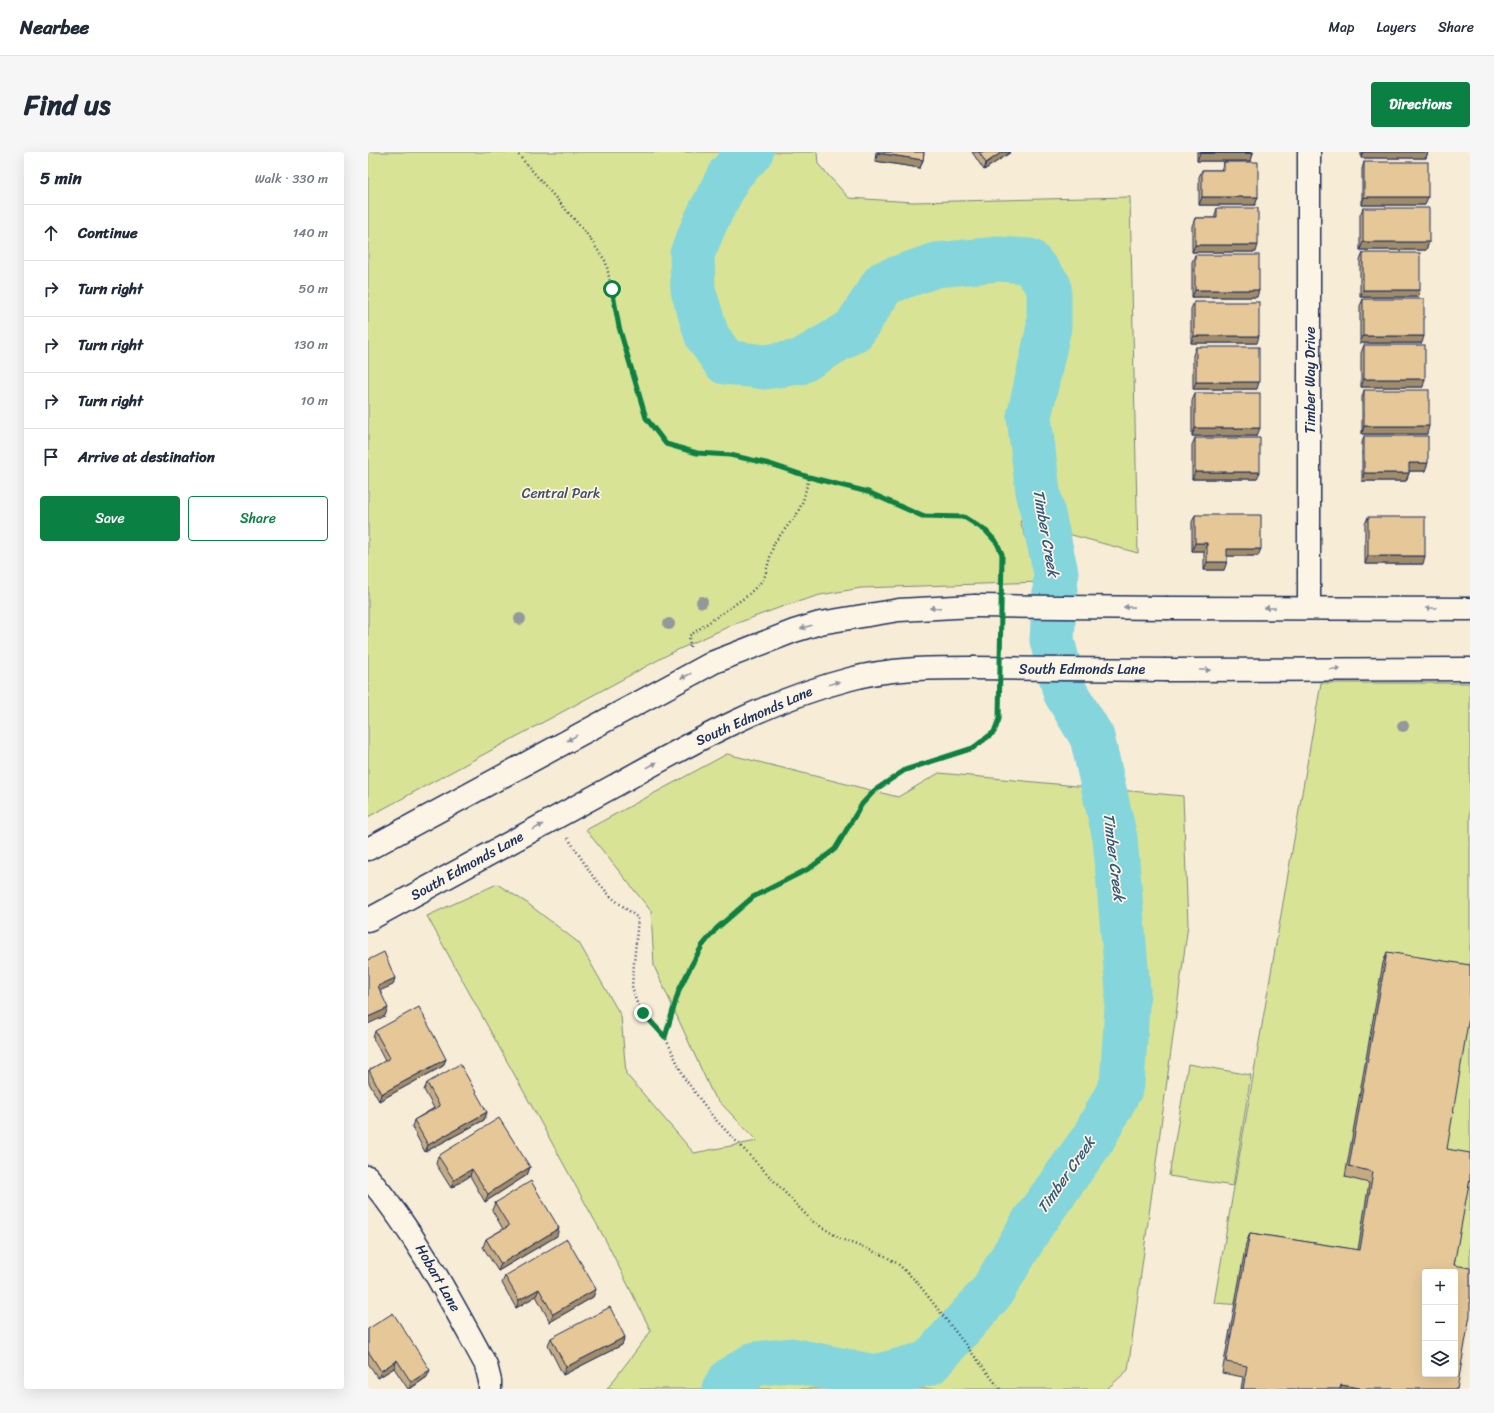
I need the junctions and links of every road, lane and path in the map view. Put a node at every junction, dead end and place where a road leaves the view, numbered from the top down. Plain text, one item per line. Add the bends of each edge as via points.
1 (516, 152) edge
2 (1309, 152) edge
3 (809, 477) junction
4 (1002, 584) dead end
5 (1309, 608) junction
6 (1470, 608) edge
7 (1001, 624) dead end
8 (1000, 648) dead end
9 (690, 650) dead end
10 (1470, 669) edge
11 (999, 687) dead end
12 (568, 838) dead end
13 (368, 850) edge
14 (368, 920) edge
15 (665, 1037) junction
16 (368, 1176) edge
17 (490, 1389) edge
18 (1000, 1389) edge

1 - 3 path via 586,233 606,262 619,327 646,418 666,444 697,453 730,455 770,464
2 - 5 main road, Timber Way Drive
3 - 4 path via 868,492 922,516 964,517 975,523 997,543 1002,554
3 - 9 path via 798,514 774,543 764,579 747,596 689,636
6 -> 5 main road
5 -> 13 main road, bridge via 974,606 899,610 820,623 714,662
7 - 8 path
14 -> 10 main road, South Edmonds Lane, bridge via 705,736 779,702 851,678 919,669 972,668
11 - 15 path via 999,719 994,732 983,742 973,748 905,770 875,790 862,804 835,849 810,868 753,897 716,929 702,946 679,990
12 - 15 path via 592,875 611,897 638,918 632,986 639,1007
15 - 18 path via 685,1079 714,1118 812,1221 841,1239 885,1256 898,1264 916,1281
16 - 17 main road, Hobart Lane via 399,1215 431,1265 486,1365

